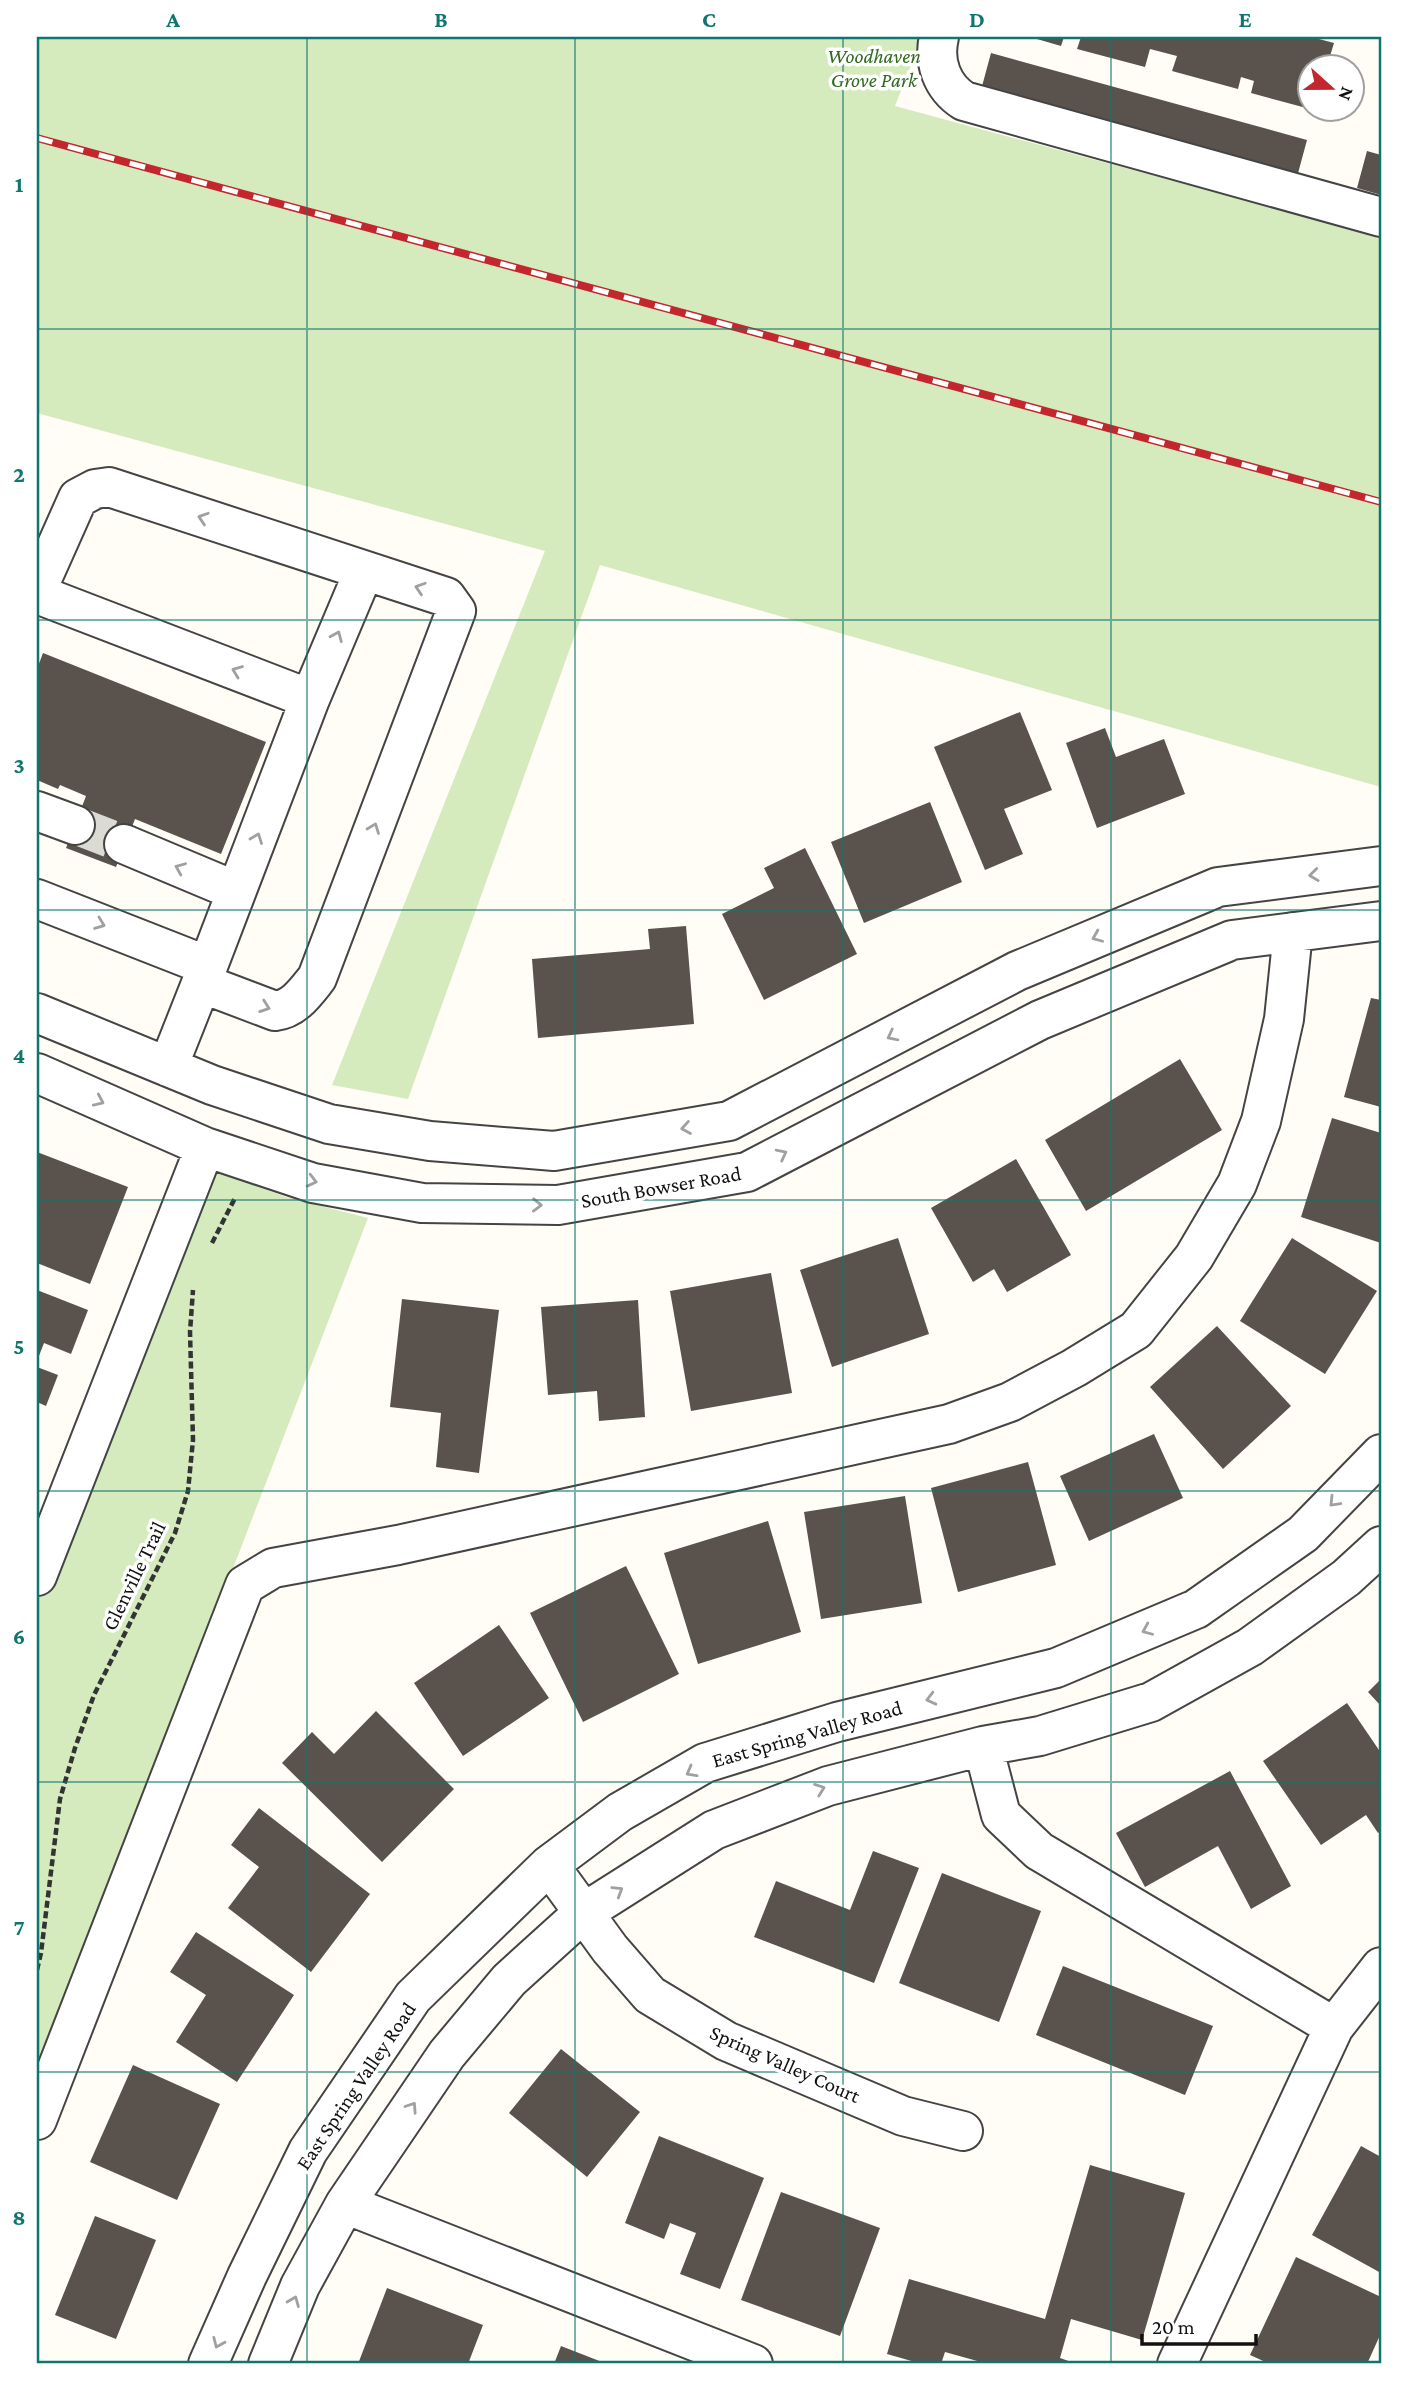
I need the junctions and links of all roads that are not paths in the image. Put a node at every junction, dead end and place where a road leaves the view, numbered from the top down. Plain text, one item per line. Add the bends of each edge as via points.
1 (939, 37) edge
2 (1381, 217) edge
3 (364, 570) junction
4 (37, 592) edge
5 (310, 699) junction
6 (37, 811) edge
7 (75, 825) tunnel mouth
8 (124, 845) tunnel mouth
9 (1381, 866) edge
10 (236, 891) junction
11 (37, 899) edge
12 (1381, 921) edge
13 (1293, 932) junction
14 (204, 975) junction
15 (37, 1013) edge
16 (168, 1067) junction
17 (37, 1073) edge
18 (205, 1147) junction
19 (1381, 1454) edge
20 (1381, 1546) edge
21 (37, 1576) edge
22 (983, 1746) junction
23 (549, 1865) junction
24 (583, 1913) junction
25 (1381, 1967) edge
26 (1334, 2027) junction
27 (37, 2120) edge
28 (963, 2131) dead end
29 (345, 2204) junction
30 (208, 2364) edge
31 (268, 2364) edge
32 (753, 2364) edge
33 (1178, 2364) edge

1 - 2 street via 943,81 964,101
3 -> 4 street via 109,487 78,498
5 -> 3 street
14 -> 3 street via 275,1011 286,1010 317,978 456,611 446,597
5 -> 4 street
10 -> 5 street
6 - 7 street
10 -> 8 street
9 -> 16 street via 1218,887 1017,971 730,1121 554,1151 430,1141 329,1124
10 - 14 street
11 -> 14 street
12 - 13 street, South Bowser Road
18 -> 13 street, South Bowser Road via 313,1182 422,1203 558,1205 747,1172 1040,1020 1231,940
13 - 27 street via 1284,1019 1261,1121 1237,1184 1194,1257 1136,1330 1010,1402 949,1424 273,1569 245,1585
14 - 16 street
15 - 16 street
17 -> 18 street, South Bowser Road
18 - 21 street
19 -> 23 street, East Spring Valley Road via 1303,1534 1196,1609 1056,1668 837,1722 705,1763 620,1812
20 - 22 street via 1346,1578 1250,1647 1151,1702 1040,1736
24 -> 22 street via 714,1830 828,1786
22 - 26 street via 1001,1815 1039,1851
23 - 24 street, Spring Valley Court
23 -> 30 street, East Spring Valley Road via 413,1997 307,2151
24 - 28 street, Spring Valley Court via 650,1995 726,2041 903,2116
29 -> 24 street via 447,2054 509,1980
25 - 26 street
26 - 33 street
31 -> 29 street via 300,2286
29 - 32 street

